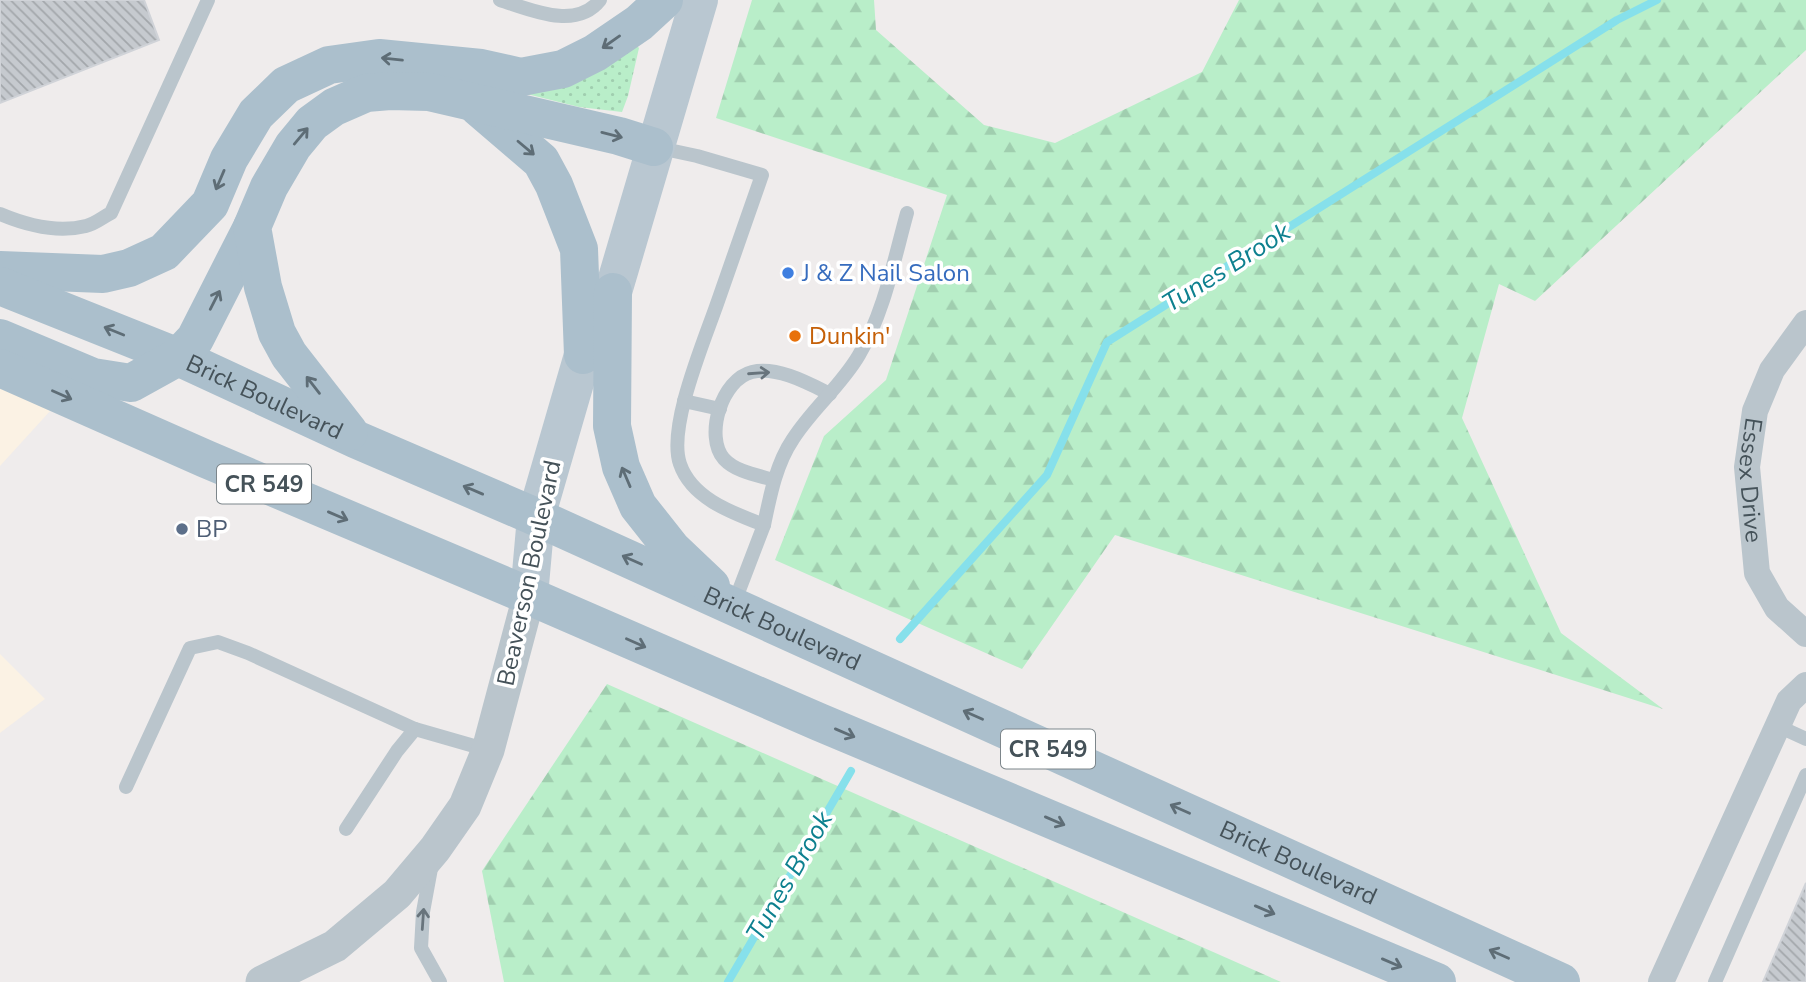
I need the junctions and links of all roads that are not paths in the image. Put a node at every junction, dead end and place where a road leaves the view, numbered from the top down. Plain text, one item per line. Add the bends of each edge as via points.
1 (208, 0) edge
2 (500, 0) edge
3 (600, 0) edge
4 (664, 0) edge
5 (699, 0) edge
6 (474, 104) junction
7 (654, 147) junction
8 (907, 213) dead end
9 (0, 214) edge
10 (252, 226) junction
11 (0, 270) edge
12 (0, 286) edge
13 (613, 292) junction
14 (1806, 323) edge
15 (0, 338) edge
16 (583, 355) junction
17 (178, 357) junction
18 (0, 368) edge
19 (830, 394) junction
20 (684, 401) junction
21 (720, 409) junction
22 (355, 439) junction
23 (774, 480) junction
24 (536, 517) junction
25 (764, 525) junction
26 (529, 596) junction
27 (731, 605) junction
28 (1806, 634) edge
29 (1806, 685) edge
30 (1777, 726) junction
31 (415, 729) junction
32 (1806, 739) edge
33 (488, 750) junction
34 (1806, 775) edge
35 (126, 787) dead end
36 (346, 828) dead end
37 (435, 849) junction
38 (262, 982) edge
39 (440, 982) edge
40 (1437, 982) edge
41 (1561, 982) edge
42 (1661, 982) edge
43 (1715, 982) edge

1 - 9 lane via 111,213 88,226 58,228 22,224
2 - 3 lane via 551,15 575,15
4 -> 11 main road via 596,53 563,69 521,76 379,58 329,65 286,85 256,114 229,159 210,204 164,252 103,274
5 - 7 main road, Beaverson Boulevard
6 -> 7 main road
10 -> 6 main road via 293,146 312,123 334,107 366,93 390,91 429,92
6 -> 16 main road via 541,161 554,185 579,249
7 - 13 main road, Beaverson Boulevard
7 - 20 lane via 762,175
8 - 19 lane via 876,316 859,354
17 -> 10 main road via 195,339
22 -> 10 main road via 289,355 278,333 263,287
17 -> 12 main road, Brick Boulevard / CR 549
13 - 16 main road, Beaverson Boulevard
27 -> 13 main road via 672,549 638,506 621,467 612,426
14 - 28 street, Essex Drive via 1772,370 1755,411 1747,467 1757,573 1777,607
15 - 17 main road via 93,377 131,383
16 - 24 main road, Beaverson Boulevard
17 - 22 main road, Brick Boulevard / CR 549
18 -> 26 main road, CR 549
21 -> 19 lane via 737,378 753,372 788,376
19 - 23 lane via 792,440
20 - 21 lane
20 - 25 lane via 680,463 693,486 711,501
21 - 23 lane via 716,446 725,460 742,471
24 -> 22 main road, Brick Boulevard / CR 549
23 - 25 lane
24 - 26 main road, Beaverson Boulevard
27 -> 24 main road, Brick Boulevard / CR 549
25 - 27 lane
26 - 33 street, Beaverson Boulevard
26 -> 40 main road, CR 549
41 -> 27 main road, Brick Boulevard / CR 549
29 - 30 street via 1789,701
30 - 32 lane
30 - 42 street
31 - 33 lane
31 - 35 lane via 218,642 190,648
31 - 36 lane
33 - 37 street, Beaverson Boulevard via 465,806
34 - 43 lane
37 - 38 street, Beaverson Boulevard via 397,894 335,946
39 -> 37 lane via 421,948

